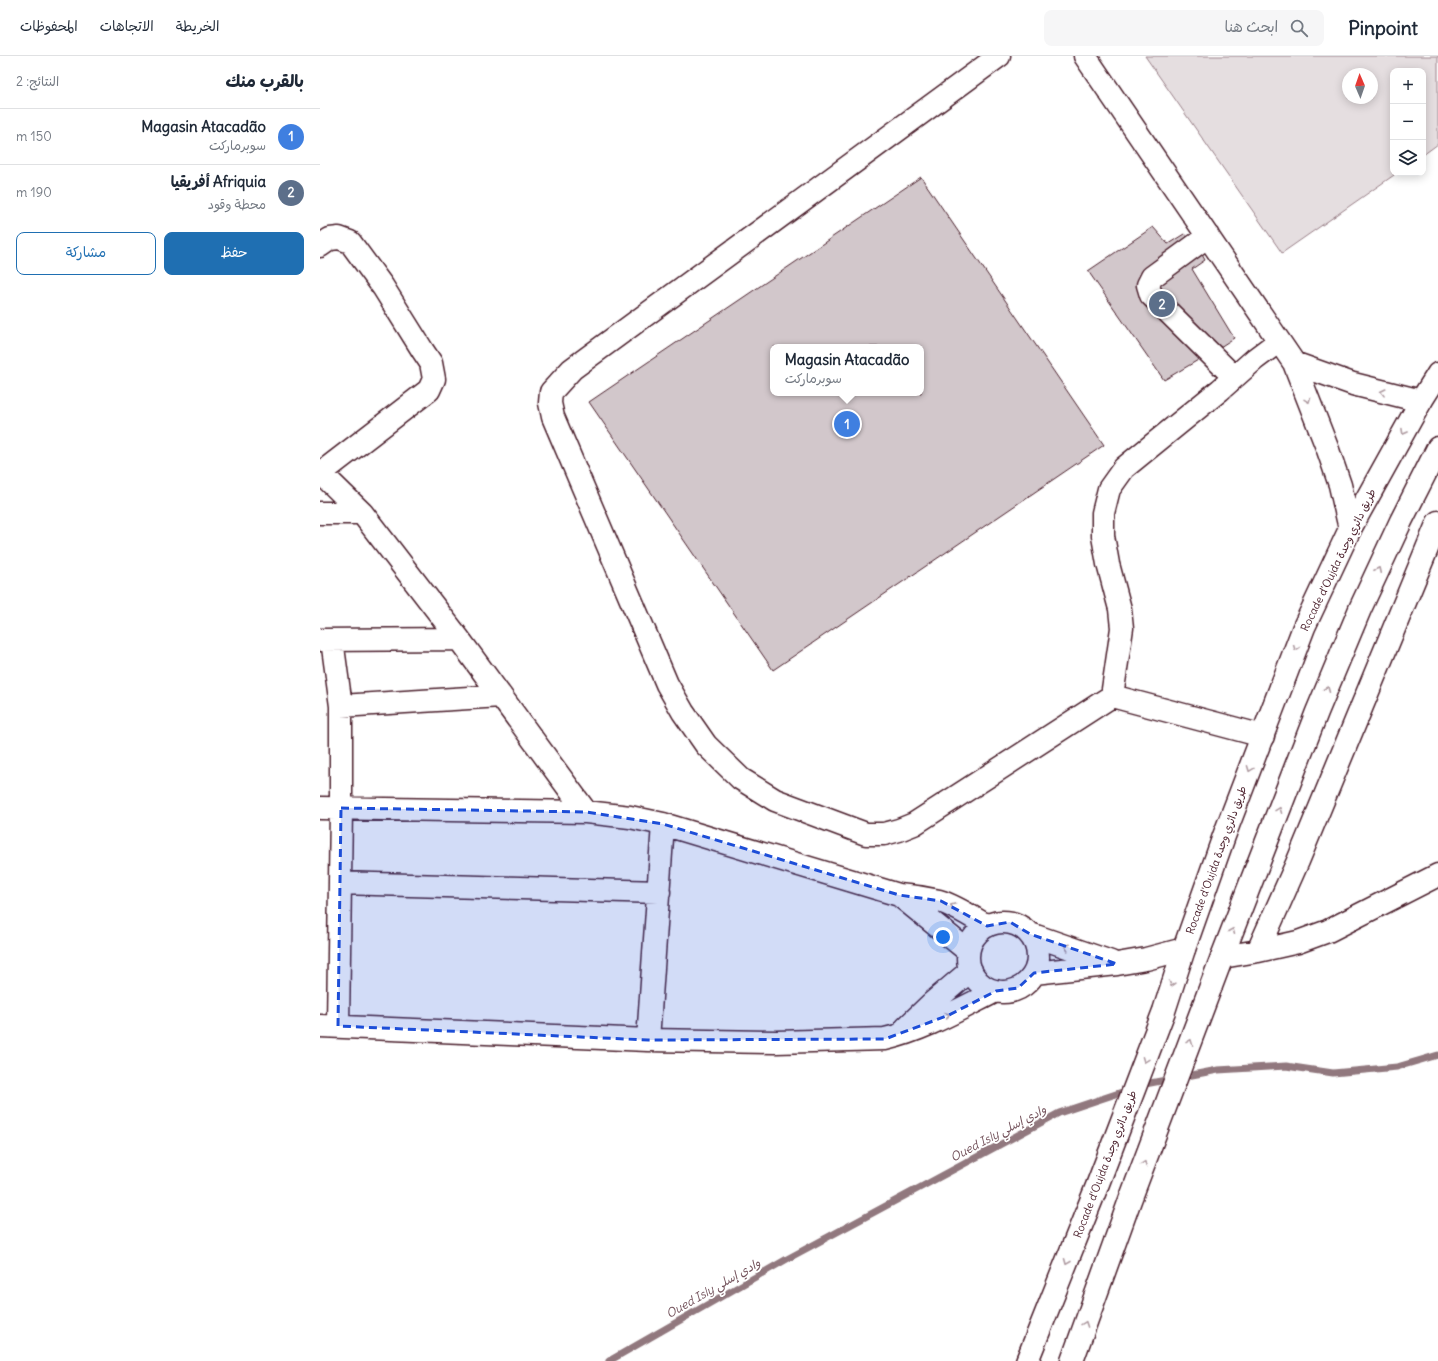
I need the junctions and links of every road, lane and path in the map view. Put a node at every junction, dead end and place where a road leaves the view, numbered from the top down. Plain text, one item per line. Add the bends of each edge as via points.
1 (999, 56) edge
2 (1085, 56) edge
3 (1208, 236) junction
4 (320, 246) edge
5 (1279, 341) junction
6 (1294, 364) junction
7 (1438, 374) edge
8 (1234, 377) junction
9 (1421, 402) junction
10 (1437, 452) edge
11 (320, 472) edge
12 (320, 513) edge
13 (362, 513) junction
14 (1438, 522) edge
15 (1350, 529) junction
16 (460, 639) junction
17 (326, 640) edge
18 (501, 696) junction
19 (1112, 696) junction
20 (341, 706) junction
21 (1263, 736) junction
22 (330, 808) edge
23 (586, 812) junction
24 (663, 824) junction
25 (1438, 875) edge
26 (340, 883) junction
27 (659, 892) junction
28 (899, 895) junction
29 (986, 926) junction
30 (1030, 934) junction
31 (1184, 948) junction
32 (1258, 951) junction
33 (1222, 957) junction
34 (969, 960) junction
35 (1117, 964) junction
36 (1034, 973) junction
37 (996, 990) junction
38 (329, 1026) edge
39 (898, 1036) junction
40 (648, 1040) junction
41 (1027, 1361) edge
42 (1072, 1361) edge

1 - 19 main road via 572,369 551,392 550,403 553,417 667,684 706,745 741,779 775,800 866,834 884,834 899,830 914,824
2 - 3 main road
3 - 5 main road
3 - 8 main road via 1152,277 1148,285 1151,295
4 - 11 main road via 330,239 339,238 350,242 383,287 431,363 434,380 429,390
5 - 6 main road
5 - 8 main road
9 -> 6 main road via 1353,384
6 -> 15 main road via 1340,485
7 - 9 main road, Rocade d'Oujda طريق دائري وجدة
8 - 19 main road via 1124,468 1109,489 1103,513 1103,536 1122,628
9 -> 15 main road, Rocade d'Oujda طريق دائري وجدة
33 -> 10 main road via 1317,712 1360,609 1401,520
11 - 13 main road
12 - 13 main road
13 - 16 main road
14 - 32 main road via 1298,861
15 -> 21 main road, Rocade d'Oujda طريق دائري وجدة via 1304,627
16 - 17 main road
16 - 18 main road
17 - 20 main road
18 - 20 main road
18 - 23 main road
19 - 21 main road
20 - 22 main road
21 -> 31 main road, Rocade d'Oujda طريق دائري وجدة
22 - 23 main road
22 - 26 main road
23 - 24 main road
24 - 27 main road
24 - 28 main road
25 - 32 main road via 1328,931 1298,942
26 - 27 main road
26 - 38 main road
27 - 40 main road
29 -> 28 main road via 941,901
28 - 34 main road
29 - 30 main road via 1010,922
29 - 34 main road via 972,941
35 -> 30 main road
30 - 36 main road via 1036,943 1038,953
31 - 35 main road
31 -> 41 main road, Rocade d'Oujda طريق دائري وجدة via 1164,1011
32 - 33 main road
42 -> 33 main road
34 - 37 main road via 976,979 985,987
34 - 39 main road via 931,1004
35 - 36 main road
36 - 37 main road via 1018,988
39 -> 37 main road via 949,1015
38 - 40 main road
39 - 40 main road via 885,1039 776,1042

